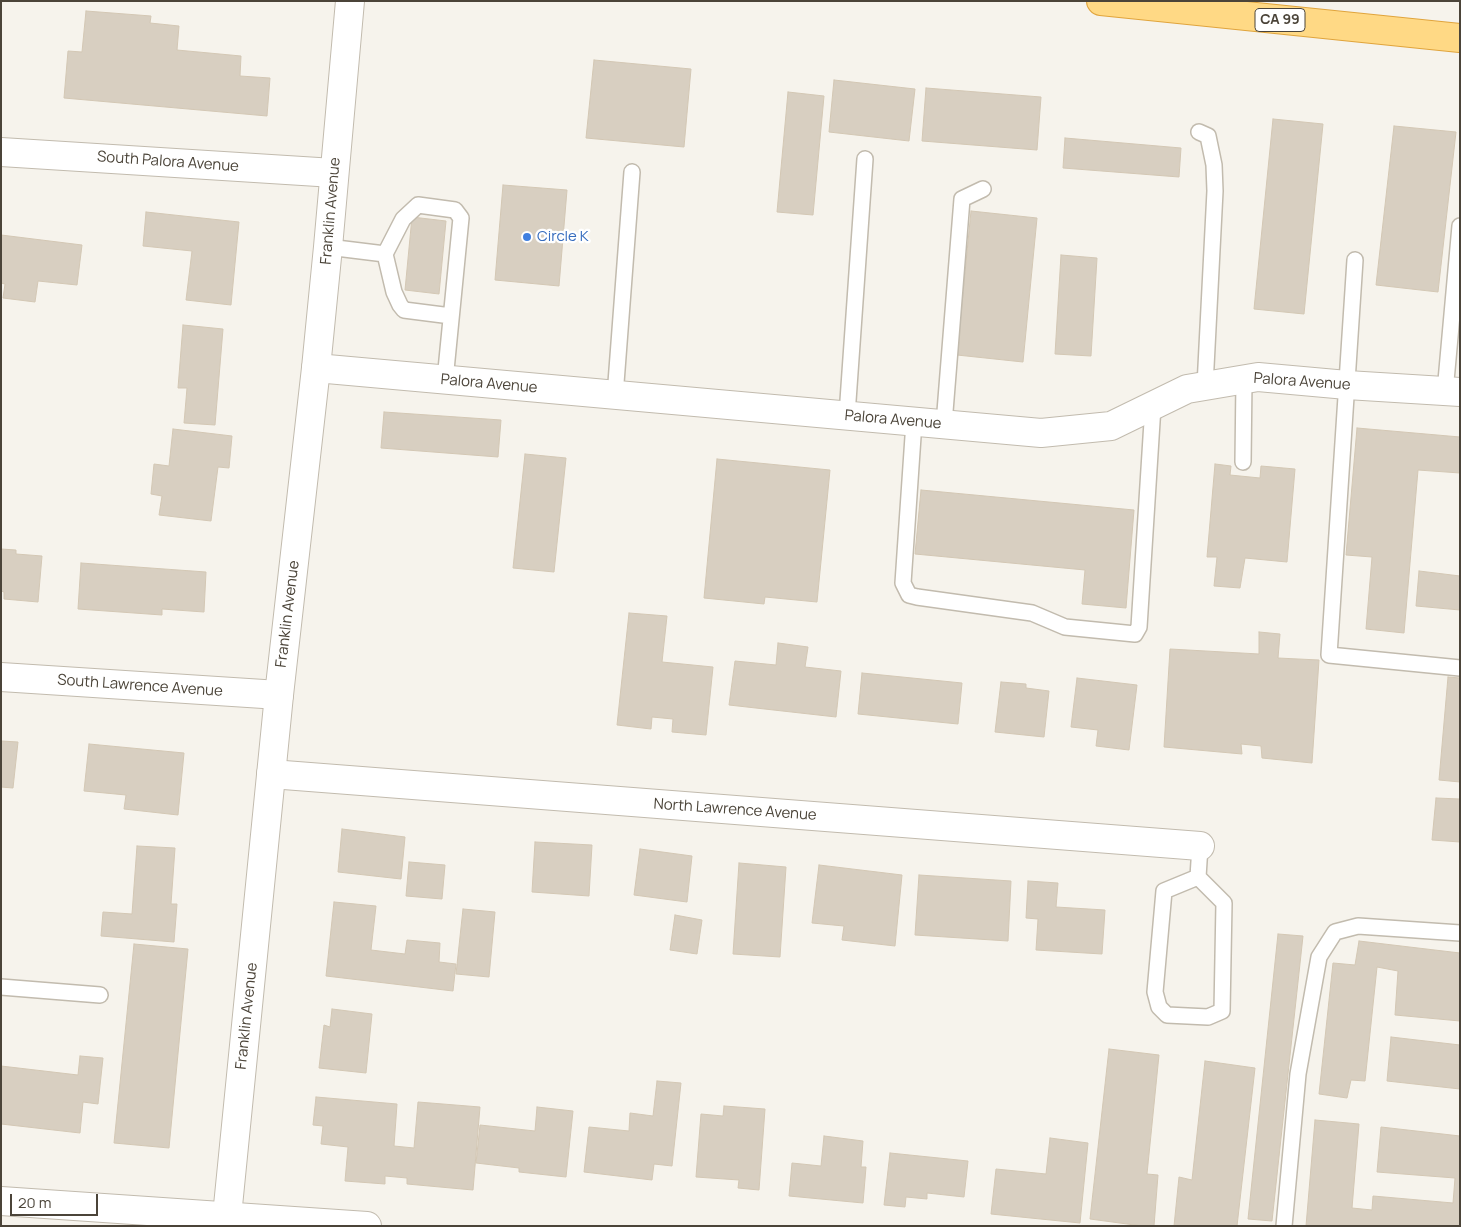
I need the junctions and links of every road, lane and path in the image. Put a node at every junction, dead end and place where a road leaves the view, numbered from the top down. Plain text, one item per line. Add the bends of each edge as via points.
1 (350, 1) edge
2 (1101, 1) edge
3 (1460, 38) edge
4 (1199, 132) dead end
5 (1, 152) edge
6 (865, 159) dead end
7 (632, 172) dead end
8 (334, 173) junction
9 (983, 189) dead end
10 (1460, 226) edge
11 (328, 247) junction
12 (385, 254) junction
13 (1355, 260) dead end
14 (452, 316) junction
15 (316, 368) junction
16 (445, 380) junction
17 (1244, 380) junction
18 (1347, 385) junction
19 (1205, 386) junction
20 (1452, 392) edge
21 (615, 396) junction
22 (1153, 406) junction
23 (847, 416) junction
24 (914, 422) junction
25 (944, 424) junction
26 (1243, 462) dead end
27 (1460, 668) edge
28 (1, 677) edge
29 (278, 695) junction
30 (271, 774) junction
31 (1200, 846) joint
32 (1198, 877) junction
33 (1460, 933) edge
34 (1, 987) edge
35 (100, 995) dead end
36 (1, 1201) edge
37 (226, 1220) edge
38 (367, 1226) edge
39 (1284, 1226) edge

1 - 8 street, Franklin Avenue
2 - 3 highway, CA 99
4 - 19 lane via 1208,136 1215,191
5 - 8 street, South Palora Avenue
6 - 23 lane
7 - 21 lane
8 - 11 street, Franklin Avenue
9 - 25 lane via 962,199
10 - 20 lane
11 - 12 lane
11 - 15 street, Franklin Avenue
12 - 14 lane via 394,292 404,310
12 - 14 lane via 403,219 418,205 455,210 460,218
13 - 18 lane
14 - 16 lane
15 - 16 street, Palora Avenue
15 - 29 street, Franklin Avenue
16 - 21 street, Palora Avenue
17 - 18 street, Palora Avenue via 1258,377
17 - 19 street, Palora Avenue
17 - 26 lane
18 - 20 street, Palora Avenue
18 - 27 lane via 1329,655
19 - 22 street, Palora Avenue via 1187,389
21 - 23 street, Palora Avenue
22 - 24 lane via 1139,627 1135,634 1065,627 1032,613 909,595 902,583
22 - 25 street, Palora Avenue via 1111,426 1041,433
23 - 24 street, Palora Avenue
24 - 25 street, Palora Avenue
28 - 29 street, South Lawrence Avenue
29 - 30 street, Franklin Avenue
30 - 31 street, North Lawrence Avenue
30 - 37 street, Franklin Avenue
31 - 32 lane
32 - 32 lane via 1164,891 1155,992 1159,1007 1166,1015 1208,1017 1222,1011 1224,903
33 - 39 lane via 1358,926 1335,932 1319,957 1298,1074
34 - 35 lane
36 - 37 street
37 - 38 street

